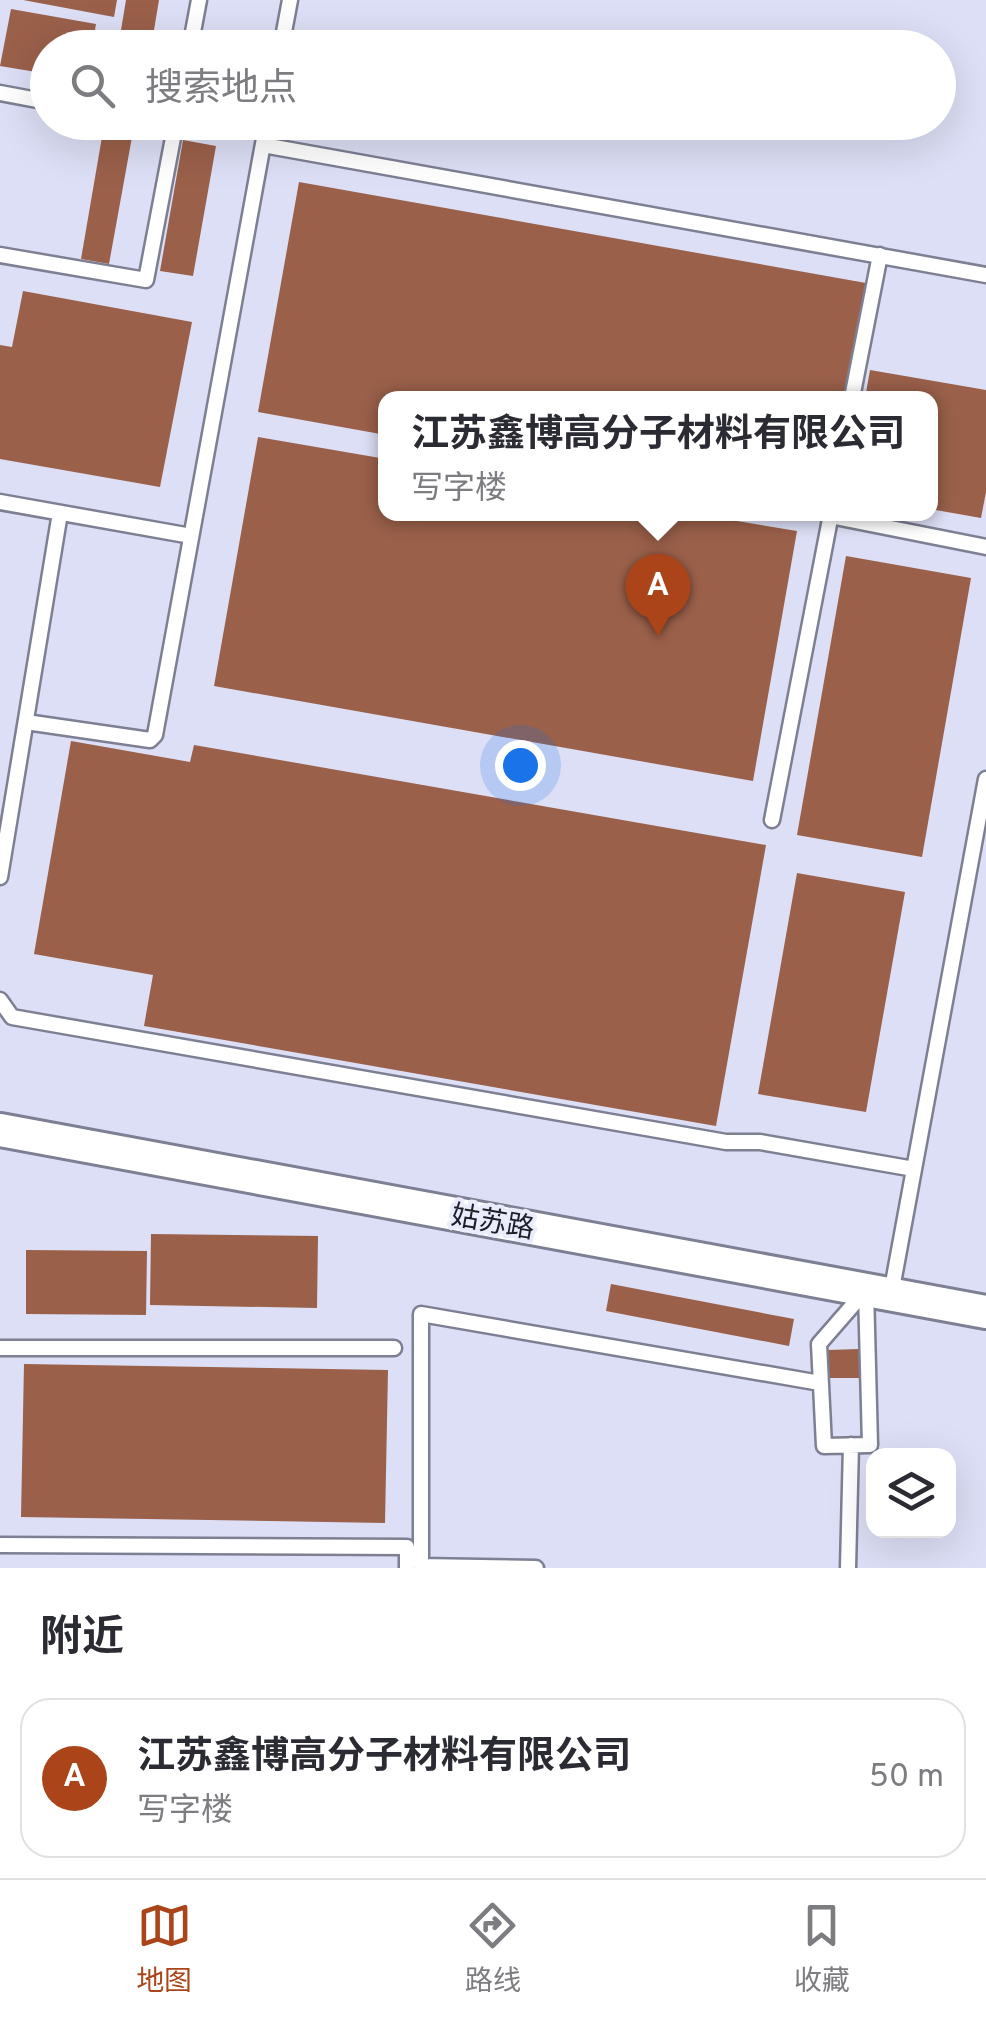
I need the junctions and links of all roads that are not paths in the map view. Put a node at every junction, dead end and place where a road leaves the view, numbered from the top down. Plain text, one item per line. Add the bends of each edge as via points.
1 (199, 0) edge
2 (290, 0) edge
3 (193, 30) edge
4 (284, 30) edge
5 (0, 93) edge
6 (30, 99) edge
7 (172, 140) edge
8 (264, 140) edge
9 (263, 145) junction
10 (0, 255) edge
11 (880, 256) junction
12 (986, 274) edge
13 (853, 391) edge
14 (0, 502) edge
15 (60, 513) junction
16 (829, 521) edge
17 (859, 521) edge
18 (191, 536) junction
19 (986, 547) edge
20 (26, 722) junction
21 (986, 779) edge
22 (772, 820) dead end
23 (0, 877) edge
24 (0, 1000) edge
25 (0, 1130) edge
26 (914, 1168) junction
27 (878, 1292) junction
28 (986, 1312) edge
29 (0, 1348) edge
30 (394, 1348) dead end
31 (820, 1383) junction
32 (850, 1445) junction
33 (0, 1545) edge
34 (406, 1568) edge
35 (536, 1568) edge
36 (848, 1568) edge

1 - 3 lane
2 - 4 lane
5 - 6 lane
7 - 10 lane via 146,280
8 - 9 lane
9 - 11 lane
9 - 18 lane
11 - 12 lane
11 - 13 lane
14 - 15 lane
15 - 18 lane
15 - 20 lane
16 - 22 lane
17 - 19 lane
18 - 20 lane via 155,735 150,740
20 - 23 lane
21 - 26 lane
24 - 26 lane via 12,1017 726,1142
25 - 27 street, 姑苏路
26 - 27 lane
27 - 28 street, 姑苏路
27 - 31 lane via 819,1344
27 - 32 lane via 870,1445
29 - 30 lane
31 - 32 lane via 824,1446
31 - 35 lane via 421,1314 421,1566
32 - 36 lane
33 - 34 lane via 407,1547

